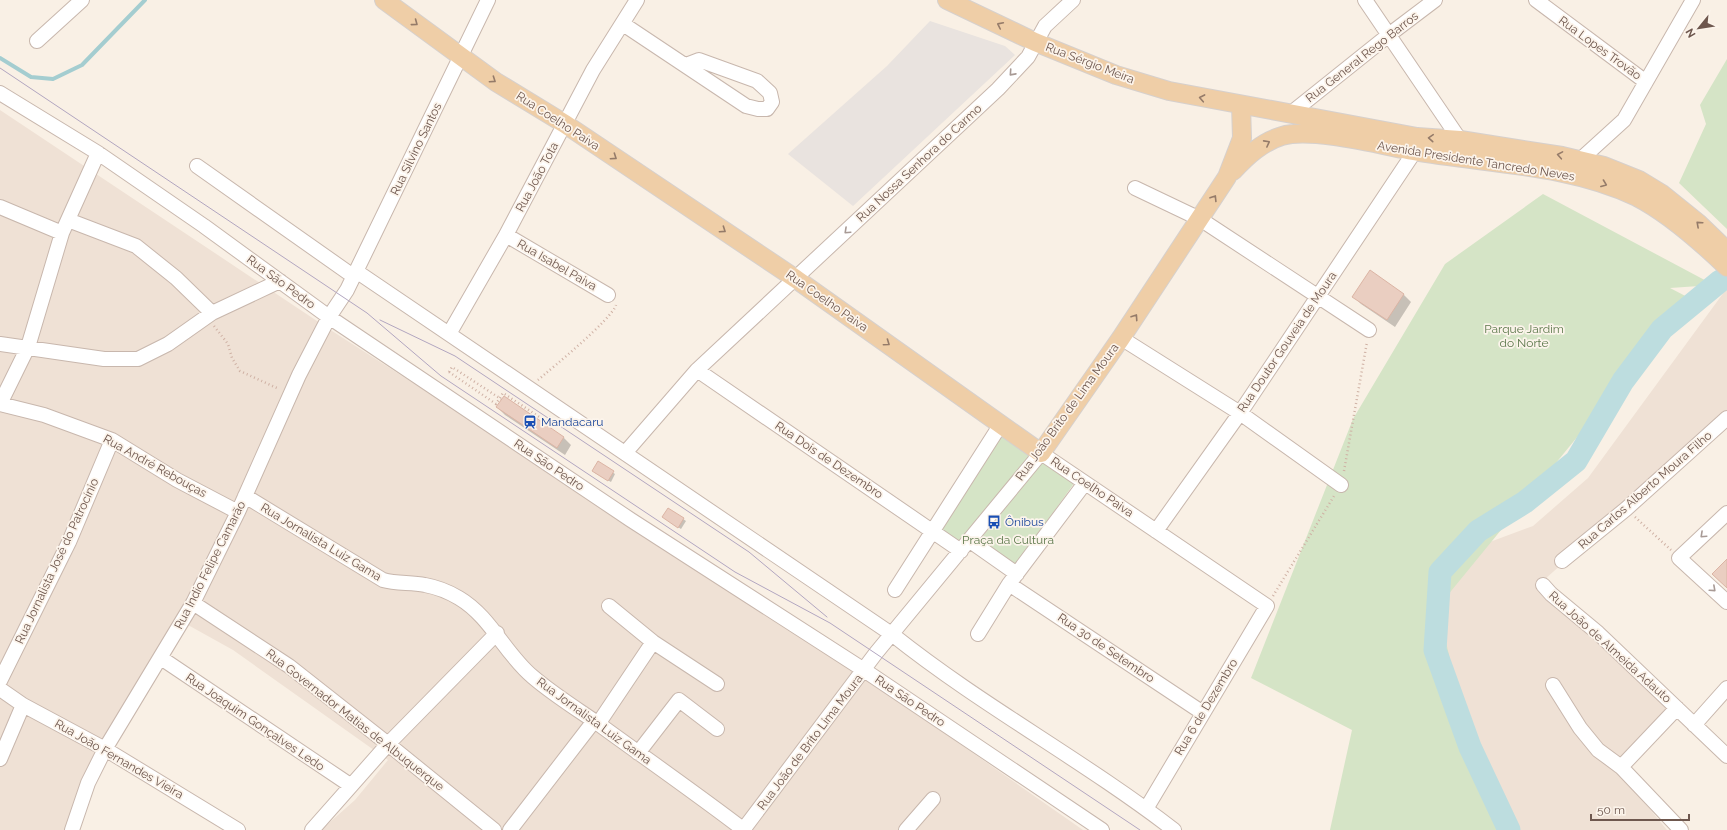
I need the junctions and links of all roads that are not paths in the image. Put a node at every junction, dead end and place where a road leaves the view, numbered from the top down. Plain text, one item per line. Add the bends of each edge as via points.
1 (82, 0) edge
2 (384, 0) edge
3 (488, 0) edge
4 (637, 0) edge
5 (947, 0) edge
6 (1073, 0) edge
7 (1365, 0) edge
8 (1435, 0) edge
9 (1536, 0) edge
10 (1693, 0) edge
11 (623, 24) junction
12 (1390, 34) junction
13 (37, 40) dead end
14 (1035, 42) junction
15 (461, 58) junction
16 (686, 65) junction
17 (1646, 82) junction
18 (0, 93) edge
19 (1241, 105) junction
20 (1290, 114) junction
21 (565, 124) junction
22 (1460, 140) junction
23 (1415, 151) junction
24 (98, 153) junction
25 (1580, 160) junction
26 (197, 166) dead end
27 (1227, 178) junction
28 (1135, 188) dead end
29 (0, 207) edge
30 (1200, 219) junction
31 (68, 220) junction
32 (62, 233) junction
33 (506, 235) junction
34 (1724, 259) edge
35 (354, 274) junction
36 (796, 279) junction
37 (280, 281) junction
38 (608, 295) road end
39 (342, 297) joint
40 (1317, 297) junction
41 (209, 316) junction
42 (329, 317) junction
43 (1369, 330) dead end
44 (449, 334) junction
45 (1121, 338) junction
46 (0, 344) edge
47 (28, 348) junction
48 (697, 370) junction
49 (0, 404) edge
50 (1240, 413) junction
51 (1727, 418) edge
52 (1001, 424) junction
53 (112, 440) junction
54 (625, 453) junction
55 (1041, 453) junction
56 (1085, 483) junction
57 (1341, 485) dead end
58 (245, 496) junction
59 (238, 512) junction
60 (1727, 513) edge
61 (932, 530) junction
62 (1156, 531) junction
63 (966, 546) junction
64 (1562, 561) dead end
65 (1013, 579) junction
66 (1543, 585) dead end
67 (895, 590) dead end
68 (1727, 602) edge
69 (193, 603) junction
70 (609, 606) dead end
71 (1267, 606) joint
72 (497, 633) junction
73 (978, 634) dead end
74 (893, 635) junction
75 (653, 642) junction
76 (876, 653) joint
77 (161, 658) junction
78 (864, 670) junction
79 (0, 681) edge
80 (717, 684) dead end
81 (1553, 685) dead end
82 (1727, 688) edge
83 (0, 689) edge
84 (23, 705) junction
85 (1677, 708) junction
86 (1203, 713) junction
87 (596, 722) junction
88 (1694, 725) junction
89 (717, 729) dead end
90 (388, 744) junction
91 (106, 749) junction
92 (638, 753) junction
93 (1727, 756) edge
94 (0, 758) edge
95 (1621, 767) junction
96 (350, 785) junction
97 (933, 799) dead end
98 (1146, 809) junction
99 (72, 830) edge
100 (238, 830) edge
101 (312, 830) edge
102 (494, 830) edge
103 (510, 830) edge
104 (744, 830) edge
105 (906, 830) edge
106 (1102, 830) edge
107 (1174, 830) edge
108 (1681, 830) edge

1 - 13 street
2 -> 15 main road, Rua Coelho Paiva
3 - 15 street, Rua Silvino Santos
4 - 11 street, Rua João Tota
14 -> 5 main road, Rua Sérgio Meira
6 - 14 street, Rua Nossa Senhora do Carmo via 1045,26
7 - 12 street
8 - 12 street, Rua General Rego Barros
9 - 17 street, Rua Lopes Trovão
10 - 17 street
11 - 16 street
11 - 21 street, Rua João Tota via 593,70
12 - 20 street, Rua General Rego Barros
12 - 22 street
19 -> 14 main road, Rua Sérgio Meira via 1169,91 1116,75
14 -> 36 street, Rua Nossa Senhora do Carmo via 1028,57 998,89
15 -> 21 main road, Rua Coelho Paiva
15 - 35 street, Rua Silvino Santos
16 - 16 street via 699,60 757,81 770,93 772,102 767,109 746,106
17 - 25 street via 1624,120
18 - 24 street, Rua São Pedro
19 - 20 main road, Avenida Presidente Tancredo Neves
19 - 27 main road via 1242,138
22 -> 20 main road, Avenida Presidente Tancredo Neves via 1417,137
21 - 33 street, Rua João Tota
21 -> 36 main road, Rua Coelho Paiva
25 -> 22 main road, Avenida Presidente Tancredo Neves
27 -> 23 main road, Avenida Presidente Tancredo Neves via 1256,149 1283,136 1300,134 1333,137
23 -> 34 main road, Avenida Presidente Tancredo Neves via 1551,171 1599,182 1638,198 1677,223
23 - 40 street, Rua Doutor Gouveia de Moura
24 - 31 street
24 - 37 street, Rua São Pedro
34 -> 25 main road, Avenida Presidente Tancredo Neves via 1698,223 1662,194 1639,180 1604,166
26 - 35 street
30 -> 27 main road, Rua João Brito de Lima Moura
28 - 30 street
29 - 32 street
30 - 40 street
45 -> 30 main road, Rua João Brito de Lima Moura
31 - 32 street
31 - 41 street via 136,246 176,278
32 - 47 street
33 - 38 street, Rua Isabel Paiva
33 - 44 street, Rua João Tota
35 - 39 street, Rua Silvino Santos
35 - 44 street
36 - 48 street, Rua Nossa Senhora do Carmo
36 -> 52 main road, Rua Coelho Paiva
37 - 41 street
37 - 42 street, Rua São Pedro
39 - 42 street, Rua Indio Felipe Camarão
40 - 43 street
40 - 50 street, Rua Doutor Gouveia de Moura
41 - 47 street via 152,353 138,359 104,359
42 - 58 street, Rua Indio Felipe Camarão via 290,394
42 - 78 street, Rua São Pedro via 632,520
44 - 54 street
45 - 50 street
45 - 55 main road, Rua João Brito de Lima Moura
46 - 47 street
47 - 49 street
48 - 54 street, Rua Nossa Senhora do Carmo
48 - 61 street, Rua Dois de Dezembro
49 - 53 street, Rua André Rebouças via 44,415
50 - 57 street
50 - 62 street, Rua Doutor Gouveia de Moura
51 - 64 street, Rua Carlos Alberto Moura Filho via 1626,509
52 - 55 main road, Rua Coelho Paiva
52 - 61 street
53 - 59 street, Rua André Rebouças via 177,480
53 - 79 street, Rua Jornalista José do Patrocínio via 68,542
54 - 74 street
55 - 56 street, Rua Coelho Paiva
55 - 63 street, Rua João Brito de Lima Moura
56 - 62 street, Rua Coelho Paiva
56 - 65 street
58 - 59 street, Rua Indio Felipe Camarão
58 - 72 street, Rua Jornalista Luiz Gama via 383,580 425,585 460,598
59 - 69 street, Rua Indio Felipe Camarão
60 -> 68 street via 1679,558
61 - 63 street, Rua Dois de Dezembro
61 - 67 street
62 - 71 street, Rua Coelho Paiva
63 - 65 street, Rua 30 de Setembro
63 - 74 street, Rua João Brito de Lima Moura
65 - 73 street
65 - 86 street, Rua 30 de Setembro
66 - 85 street, Rua João de Almeida Adauto
69 - 77 street, Rua Indio Felipe Camarão
69 - 90 street, Rua Governador Matias de Albuquerque via 289,666
70 - 75 street
71 - 86 street, Rua 6 de Dezembro
72 - 87 street, Rua Jornalista Luiz Gama via 505,648 531,675 551,692
72 - 90 street
74 - 76 street, Rua João Brito de Lima Moura
74 - 98 street via 1003,714
75 - 80 street
75 - 87 street
76 - 78 street, Rua João de Brito Lima Moura
77 - 91 street, Rua Indio Felipe Camarão
77 - 96 street, Rua Joaquim Gonçalves Ledo
78 - 104 street, Rua João de Brito Lima Moura
78 - 106 street, Rua São Pedro
81 - 95 street via 1580,728 1598,750
82 - 88 street
83 - 84 street, Rua João Fernandes Vieira
84 - 91 street, Rua João Fernandes Vieira
84 - 94 street
85 - 88 street, Rua João de Almeida Adauto
85 - 95 street
86 - 98 street, Rua 6 de Dezembro
87 - 92 street, Rua Jornalista Luiz Gama
87 - 103 street
88 - 93 street
89 - 92 street via 679,700
90 - 96 street
90 - 102 street, Rua Governador Matias de Albuquerque
91 - 99 street, Rua Indio Felipe Camarão via 88,782
91 - 100 street, Rua João Fernandes Vieira
92 - 104 street, Rua Jornalista Luiz Gama
95 - 108 street
96 - 101 street
97 - 105 street
98 - 107 street

